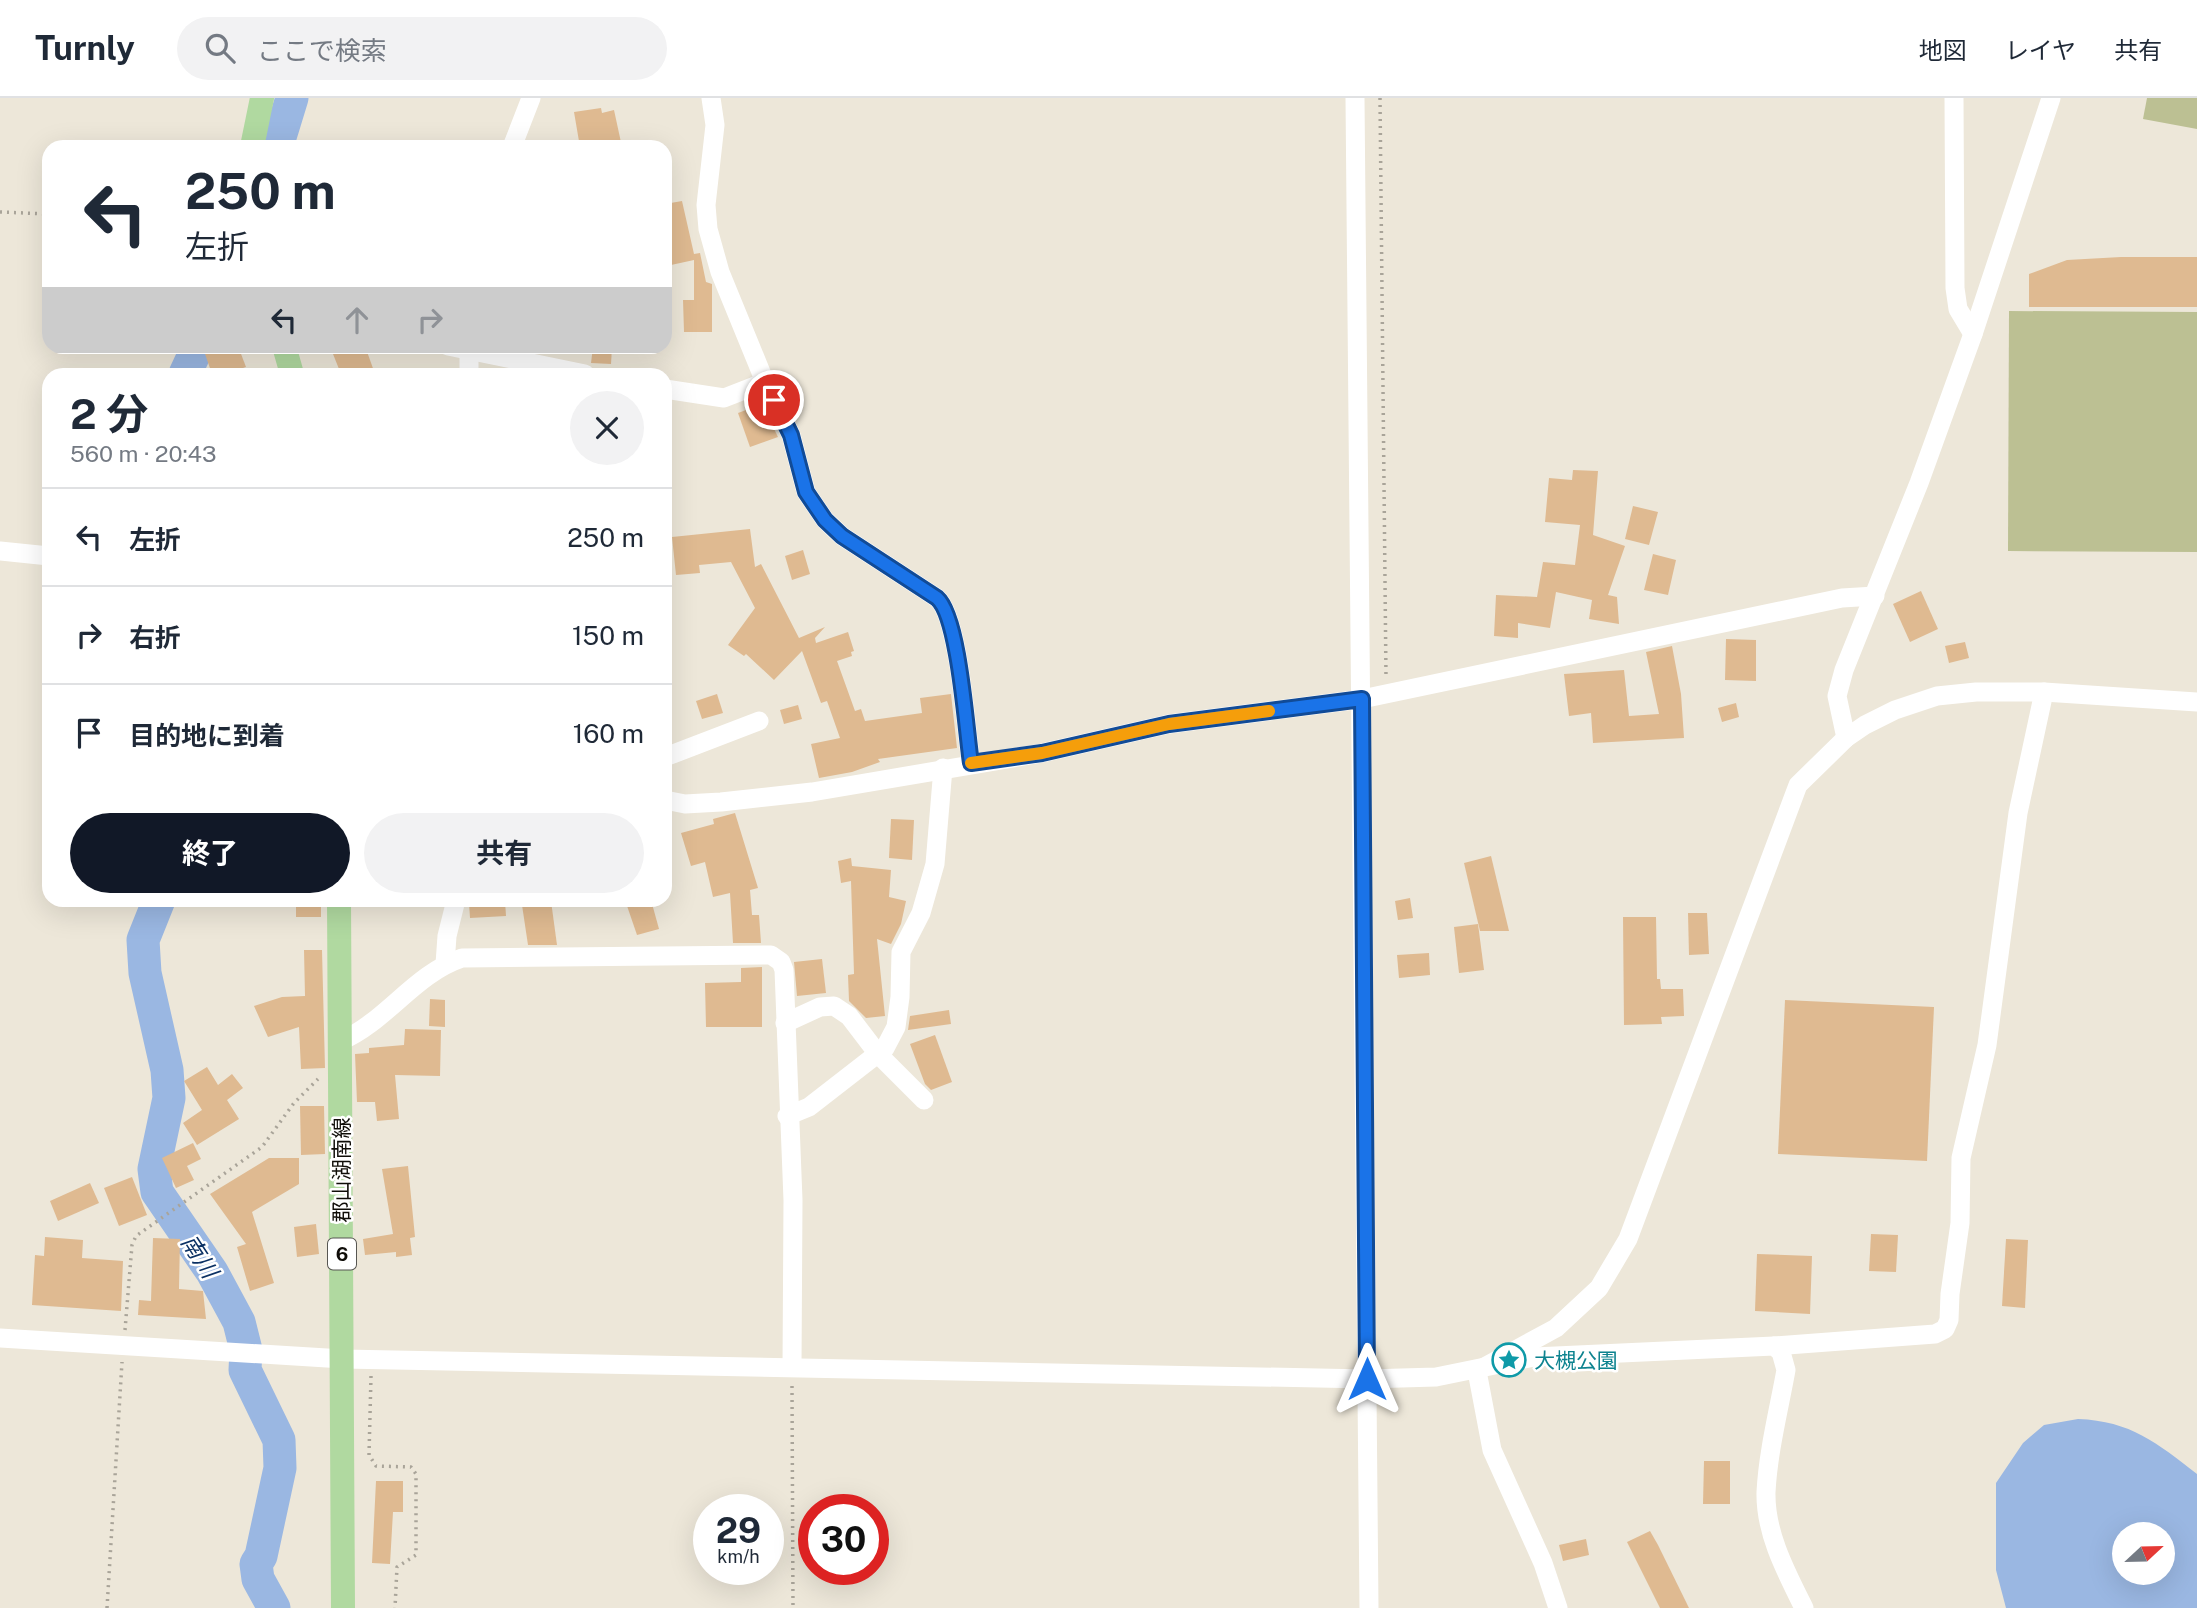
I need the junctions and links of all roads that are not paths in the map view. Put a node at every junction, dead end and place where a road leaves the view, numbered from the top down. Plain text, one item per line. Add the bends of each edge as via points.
1 (262, 98) edge
2 (531, 98) edge
3 (711, 98) edge
4 (1355, 98) edge
5 (1954, 98) edge
6 (2051, 98) edge
7 (253, 140) edge
8 (515, 140) edge
9 (1973, 334) junction
10 (492, 354) edge
11 (557, 368) edge
12 (765, 382) junction
13 (672, 390) edge
14 (0, 551) edge
15 (42, 555) edge
16 (1875, 596) junction
17 (2044, 692) junction
18 (1362, 699) junction
19 (2197, 702) edge
20 (759, 721) dead end
21 (1846, 738) junction
22 (672, 754) edge
23 (971, 763) junction
24 (943, 768) junction
25 (672, 801) edge
26 (339, 907) edge
27 (454, 907) edge
28 (445, 964) junction
29 (785, 1023) junction
30 (341, 1041) junction
31 (878, 1054) junction
32 (924, 1100) dead end
33 (787, 1116) junction
34 (0, 1338) edge
35 (1774, 1346) junction
36 (343, 1359) junction
37 (792, 1367) junction
38 (1477, 1371) junction
39 (1367, 1379) junction
40 (343, 1608) edge
41 (1369, 1608) edge
42 (1558, 1608) edge
43 (1804, 1608) edge

1 - 7 main road
2 - 8 street
3 - 12 street via 715,125 706,205 708,229 720,272
4 - 18 street
5 - 9 street via 1955,289 1958,309
6 - 9 street
9 - 16 street
10 - 11 street
12 - 13 street via 724,398
12 - 23 street via 791,435 806,492 819,512 842,536 946,608 954,634
14 - 15 street
16 - 18 street via 1842,598
16 - 21 street via 1839,688
17 - 19 street
17 - 21 street via 1937,696 1895,710
17 - 35 street via 2018,813 1987,1045 1961,1158 1960,1223 1949,1320 1945,1329 1935,1334
18 - 23 street via 1169,724 1042,753
18 - 39 street
20 - 22 street
21 - 38 street via 1798,785 1628,1239 1598,1288 1556,1328
23 - 24 street
24 - 25 street via 812,792 721,802
24 - 31 street via 935,864 920,913 901,952 899,1017
26 - 30 main road, 郡山湖南線 / 6
27 - 28 street
28 - 29 street via 462,958 771,955 784,970
28 - 30 street via 376,1021
29 - 31 street via 820,1007 835,1006 849,1016
29 - 33 street
30 - 36 main road, 郡山湖南線 / 6
31 - 32 street
31 - 33 street via 809,1107
33 - 37 street via 793,1200
34 - 36 street
35 - 38 street via 1534,1357
35 - 43 street via 1781,1352 1786,1370 1766,1493 1780,1562
36 - 37 street
36 - 40 main road, 郡山湖南線 / 6
37 - 39 street
38 - 39 street
38 - 42 street via 1492,1450 1543,1563
39 - 41 street

